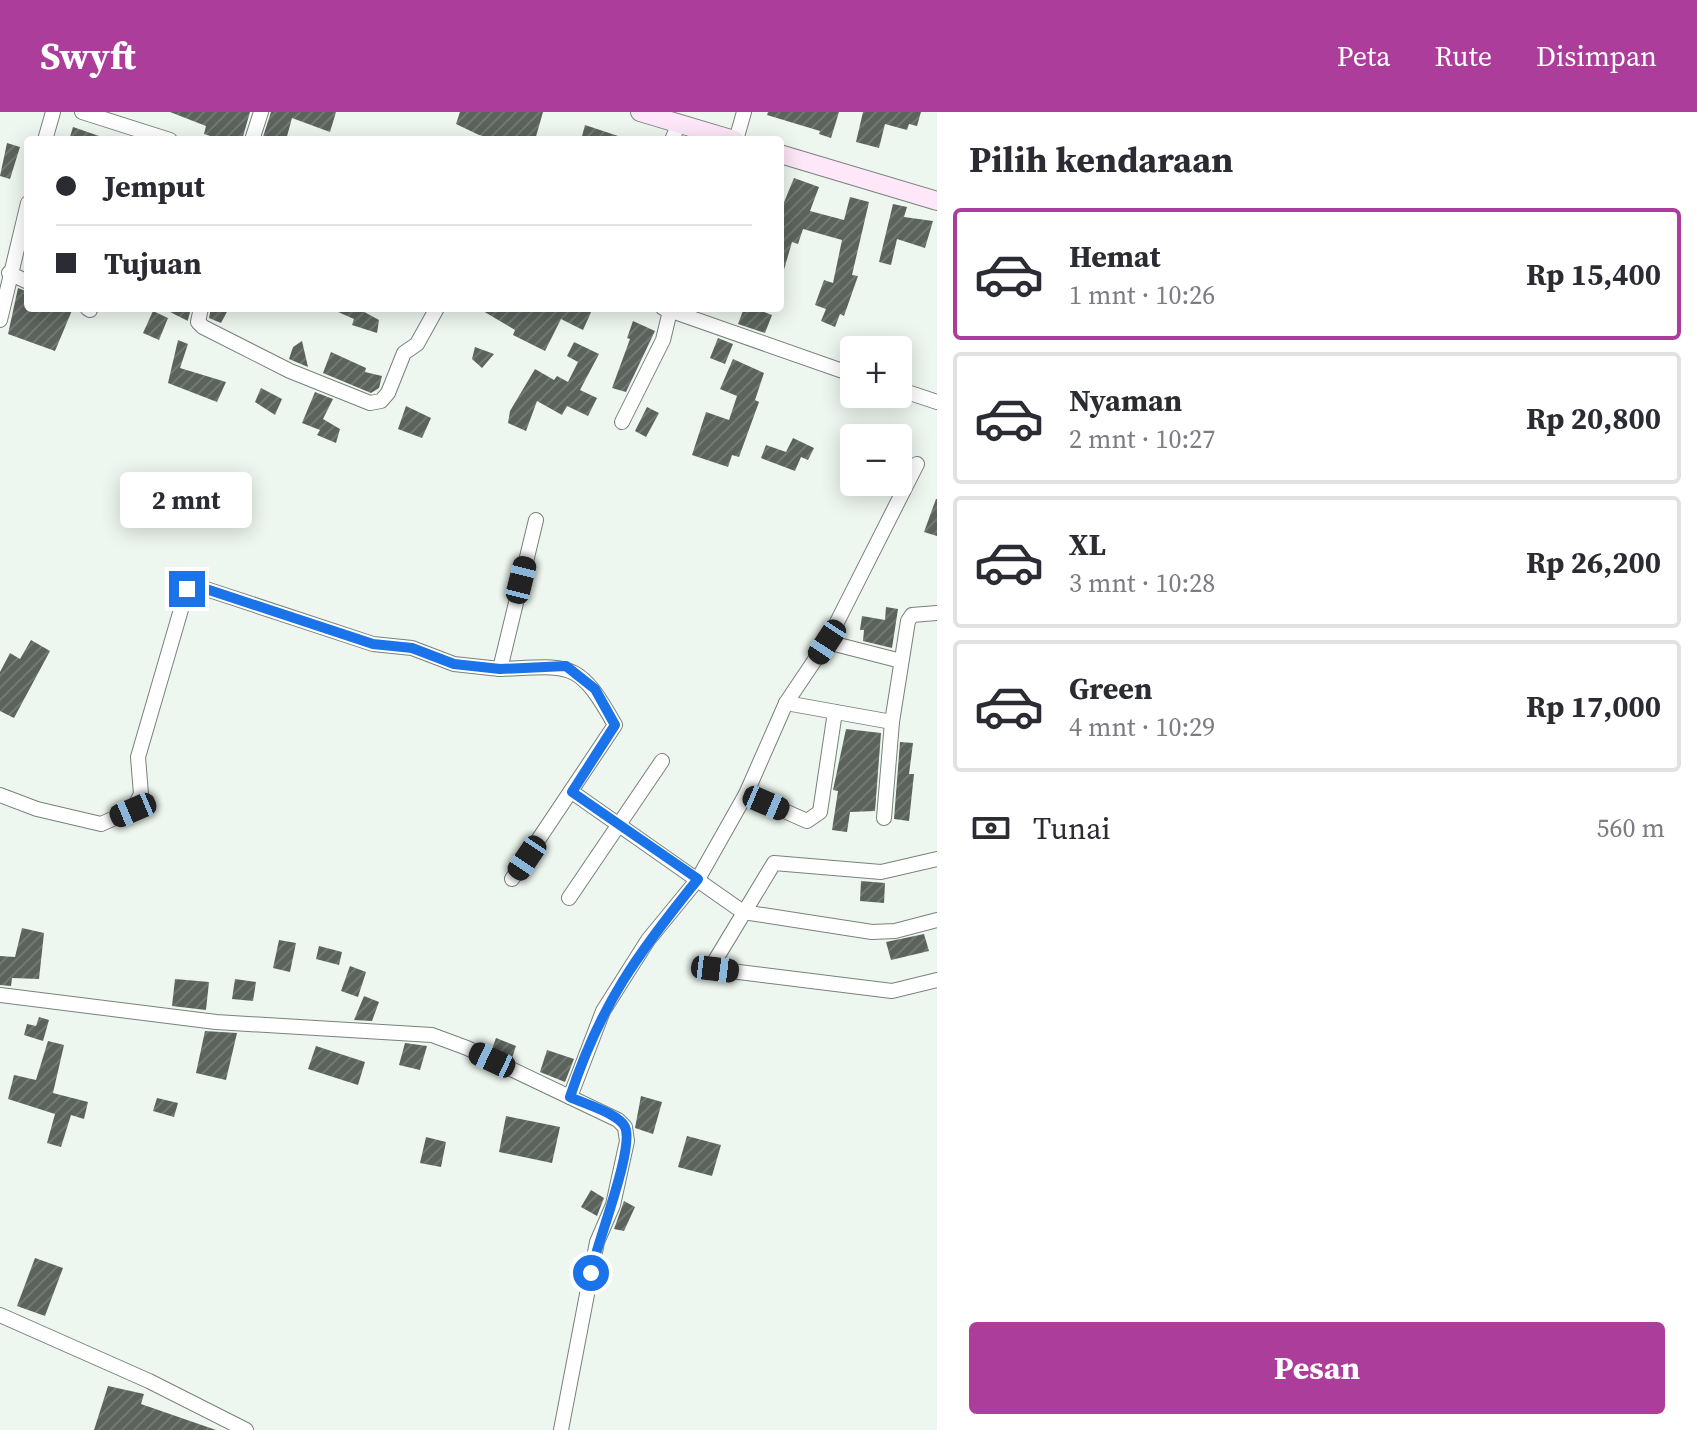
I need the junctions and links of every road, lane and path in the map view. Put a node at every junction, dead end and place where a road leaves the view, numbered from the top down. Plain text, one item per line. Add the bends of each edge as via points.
1 (53, 112) edge
2 (82, 112) edge
3 (261, 112) edge
4 (640, 112) edge
5 (744, 112) edge
6 (676, 132) edge
7 (46, 136) edge
8 (157, 136) edge
9 (253, 136) edge
10 (706, 136) edge
11 (736, 136) edge
12 (784, 155) edge
13 (937, 201) edge
14 (24, 213) edge
15 (7, 253) edge
16 (9, 273) junction
17 (24, 280) edge
18 (200, 312) edge
19 (435, 312) edge
20 (667, 312) edge
21 (676, 312) edge
22 (0, 320) edge
23 (840, 370) edge
24 (912, 394) edge
25 (937, 402) edge
26 (622, 422) dead end
27 (917, 464) dead end
28 (536, 520) dead end
29 (937, 613) edge
30 (827, 642) junction
31 (901, 661) junction
32 (500, 669) junction
33 (786, 703) junction
34 (835, 712) junction
35 (892, 722) junction
36 (662, 761) dead end
37 (572, 792) junction
38 (746, 794) junction
39 (0, 795) edge
40 (884, 818) dead end
41 (620, 825) junction
42 (937, 859) edge
43 (512, 879) dead end
44 (698, 879) junction
45 (569, 898) dead end
46 (743, 912) junction
47 (937, 920) edge
48 (937, 980) edge
49 (0, 995) edge
50 (570, 1097) junction
51 (0, 1315) edge
52 (246, 1430) edge
53 (561, 1430) edge

1 - 7 street
2 - 8 street
3 - 9 street
4 - 6 main road
5 - 11 street
6 - 10 main road
12 - 13 main road
14 - 15 street
15 - 16 street
16 - 17 street
16 - 22 street
18 - 19 street via 203,327 290,371 370,403 385,398 403,355 417,344
20 - 26 street via 663,340
21 - 23 street
24 - 25 street
27 - 30 street
28 - 32 street
29 - 31 street via 912,615
30 - 31 street
30 - 33 street
31 - 35 street
32 - 37 street via 566,666 595,689 615,725
32 - 39 street via 373,644 200,587 187,589 138,757 141,794 133,810 101,824
33 - 34 street
33 - 38 street
34 - 35 street
34 - 38 street via 816,818 807,821
35 - 40 street
36 - 41 street
37 - 41 street
37 - 43 street
38 - 44 street
41 - 44 street
41 - 45 street
42 - 46 street via 871,873 776,862
44 - 46 street
44 - 50 street via 648,940 603,1011
46 - 47 street via 872,932
46 - 48 street via 714,961 715,969 892,991
49 - 50 street via 216,1022 432,1035
50 - 53 street via 618,1120 627,1141 613,1205 597,1242
51 - 52 street

